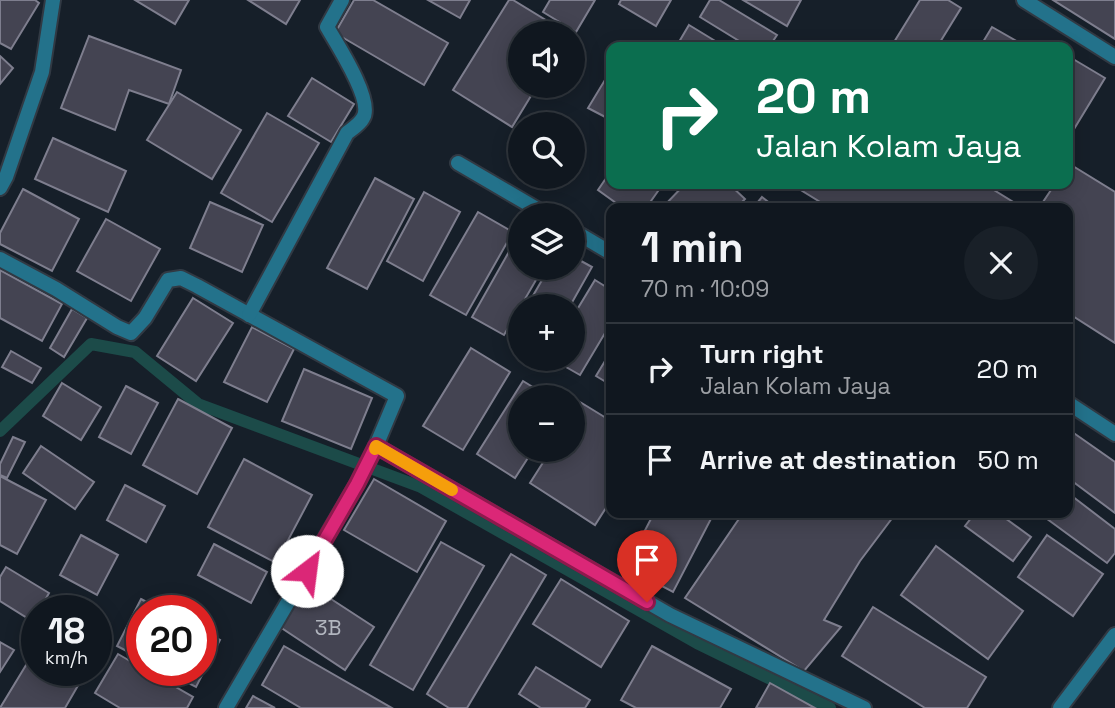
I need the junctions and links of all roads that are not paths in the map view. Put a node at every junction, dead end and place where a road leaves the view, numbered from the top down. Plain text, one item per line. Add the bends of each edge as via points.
1 (53, 0) edge
2 (342, 0) edge
3 (1024, 0) edge
4 (1115, 57) edge
5 (458, 163) dead end
6 (0, 188) edge
7 (526, 203) edge
8 (585, 238) edge
9 (606, 250) edge
10 (0, 259) edge
11 (249, 315) junction
12 (1073, 406) edge
13 (1115, 434) edge
14 (376, 446) junction
15 (1115, 635) edge
16 (226, 708) edge
17 (864, 708) edge
18 (1060, 708) edge

1 - 6 street via 42,72
2 - 11 street via 327,27 361,88 364,117 347,134
3 - 4 street
5 - 7 street
8 - 9 street
10 - 11 street via 131,333 173,278 181,278
11 - 14 street via 397,397
12 - 13 street
14 - 16 street
14 - 17 street via 670,615
15 - 18 street

